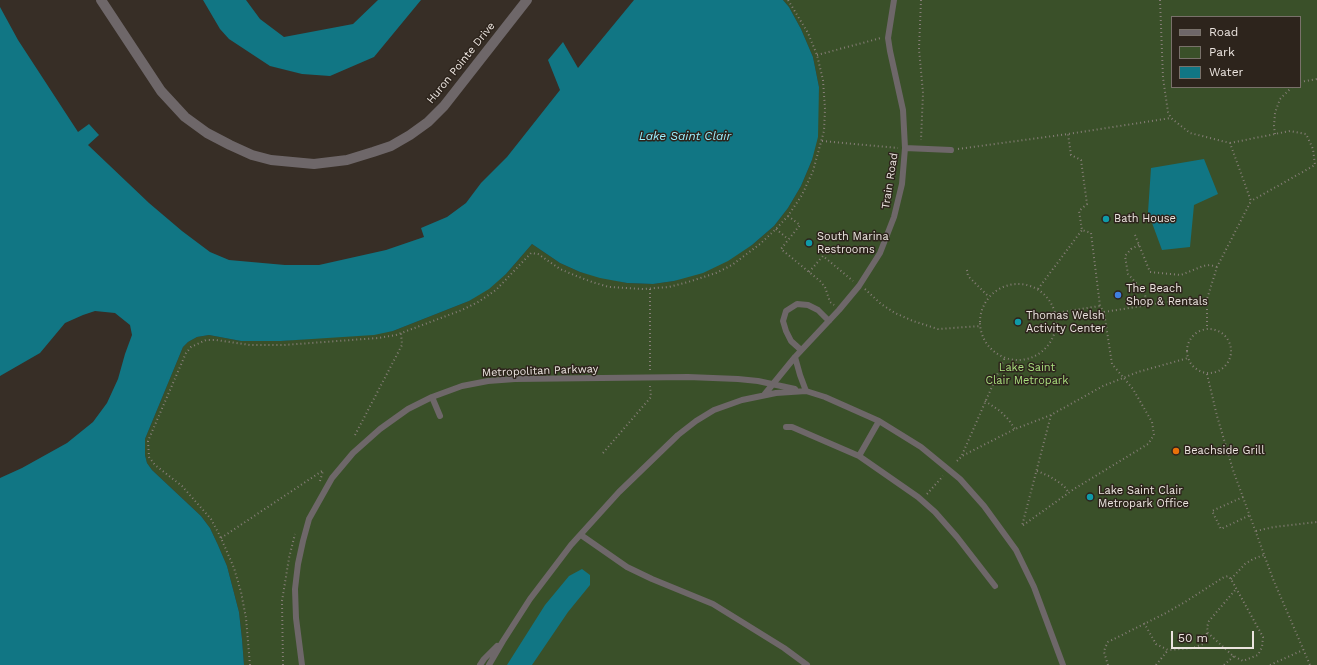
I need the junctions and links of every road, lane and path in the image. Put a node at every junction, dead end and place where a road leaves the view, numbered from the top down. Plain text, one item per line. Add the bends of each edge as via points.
1 (101, 0) edge
2 (527, 0) edge
3 (788, 0) edge
4 (894, 0) edge
5 (921, 0) edge
6 (1160, 0) edge
7 (888, 38) junction
8 (817, 55) junction
9 (1317, 79) edge
10 (1301, 82) edge
11 (1291, 88) edge
12 (1171, 118) junction
13 (1068, 134) junction
14 (1275, 134) junction
15 (822, 141) junction
16 (921, 143) dead end
17 (1230, 143) junction
18 (898, 148) dead end
19 (905, 148) junction
20 (951, 150) joint
21 (1316, 165) edge
22 (1251, 201) junction
23 (788, 216) junction
24 (776, 229) junction
25 (1082, 230) junction
26 (1135, 235) dead end
27 (788, 239) junction
28 (1139, 245) junction
29 (1217, 267) junction
30 (967, 270) dead end
31 (809, 272) junction
32 (854, 282) dead end
33 (864, 289) dead end
34 (1038, 289) junction
35 (989, 297) junction
36 (1207, 299) junction
37 (1148, 305) junction
38 (1100, 306) junction
39 (839, 310) junction
40 (1104, 312) junction
41 (1055, 313) junction
42 (829, 321) junction
43 (981, 326) junction
44 (1207, 329) junction
45 (401, 333) junction
46 (801, 350) junction
47 (795, 357) junction
48 (1005, 357) junction
49 (1188, 358) junction
50 (1207, 374) junction
51 (1124, 378) junction
52 (773, 384) junction
53 (806, 391) junction
54 (763, 395) junction
55 (432, 396) junction
56 (985, 401) junction
57 (1052, 415) junction
58 (440, 416) dead end
59 (879, 421) junction
60 (786, 427) dead end
61 (1015, 429) junction
62 (355, 435) dead end
63 (859, 456) junction
64 (962, 456) junction
65 (957, 461) dead end
66 (323, 471) dead end
67 (1037, 471) junction
68 (944, 476) dead end
69 (1069, 493) junction
70 (927, 494) dead end
71 (1243, 497) junction
72 (1250, 515) junction
73 (1317, 522) edge
74 (1256, 531) junction
75 (581, 535) junction
76 (221, 538) junction
77 (1264, 555) junction
78 (1231, 578) junction
79 (995, 586) dead end
80 (1236, 589) junction
81 (1144, 623) junction
82 (1208, 633) junction
83 (502, 641) junction
84 (1168, 650) junction
85 (1304, 650) junction
86 (1234, 656) junction
87 (1242, 661) junction
88 (250, 665) edge
89 (302, 665) edge
90 (480, 665) edge
91 (489, 665) edge
92 (807, 665) edge
93 (1063, 665) edge
94 (1108, 665) edge
95 (1156, 665) edge
96 (1224, 665) edge
97 (1244, 665) edge
98 (1270, 665) edge
99 (1310, 665) edge

1 - 2 street, Huron Pointe Drive via 161,92 185,117 207,133 252,155 271,160 314,164 347,160 391,146 428,122 444,106
3 - 8 path via 808,33
4 - 7 lane, Train Road
5 - 16 path
6 - 12 path via 1163,78
7 - 8 path via 878,38
7 - 19 lane, Train Road via 903,110
8 - 15 path via 823,80 825,109
9 - 10 path
11 - 14 path via 1280,99 1274,113
12 - 13 path
12 - 17 path via 1190,133
13 - 20 path
13 - 25 path via 1071,155 1081,160 1087,204 1079,211
14 - 17 path
14 - 21 path via 1290,131 1306,134 1313,149
15 - 18 path
15 - 23 path via 813,171 802,195
17 - 22 path
19 - 20 lane
19 - 39 lane, Train Road via 902,184 894,217 880,253 859,286
21 - 22 path
22 - 29 path
23 - 24 path
23 - 27 path via 800,225
24 - 27 path
24 - 45 path via 732,265 716,273 669,287 643,289 592,282 560,269 538,254 531,253 496,290 478,302
25 - 34 path
25 - 38 path via 1091,233
26 - 28 path
27 - 31 path via 781,249
28 - 29 path via 1150,272 1181,275 1203,266
28 - 37 path via 1125,256 1128,274 1138,284
29 - 36 path
30 - 35 path via 968,276
31 - 32 path via 823,256
31 - 39 path via 825,287 830,302
33 - 43 path via 886,307 913,321 938,329
34 - 35 path via 1020,284 1008,285
34 - 41 path via 1048,298
35 - 43 path via 981,316
36 - 37 path via 1187,299
36 - 44 path
37 - 40 path
38 - 40 path
38 - 41 path
39 - 42 lane, Train Road
40 - 51 path via 1112,364
41 - 48 path via 1056,327 1053,338 1046,348 1036,356 1025,359 1013,360
42 - 46 lane, Train Road
42 - 46 lane via 818,310 808,305 797,304 786,311 783,321 786,331 791,341
43 - 48 path via 987,344
44 - 49 path via 1195,334 1191,339
44 - 50 path via 1221,332 1227,337 1232,351 1231,359 1222,370
45 - 62 path via 402,345
45 - 76 path via 378,338 284,345 250,345 206,340 191,346 148,440 149,457 155,465 182,486 211,519
46 - 47 lane, Train Road
47 - 52 lane, Train Road
47 - 53 lane
48 - 56 path
49 - 50 path via 1195,369
49 - 51 path
50 - 71 path via 1233,470
51 - 57 path via 1103,386
51 - 69 path via 1152,422 1154,435 1148,444
52 - 53 lane, Metropolitan Parkway
52 - 54 lane, Train Road
52 - 55 lane, Metropolitan Parkway via 738,379 695,378 515,380 488,381 462,386
53 - 54 lane
53 - 59 lane
54 - 75 lane via 714,410 696,421 640,470
55 - 58 lane
55 - 89 lane, Metropolitan Parkway via 380,429 353,453 332,478 309,519 295,589
56 - 61 path via 1000,411
56 - 64 path
57 - 61 path
57 - 67 path
59 - 63 lane
59 - 93 lane via 921,447 949,470 999,525 1025,567
60 - 63 lane via 792,427
61 - 64 path
63 - 79 lane via 935,512 967,548
64 - 65 path
66 - 76 path
67 - 69 path via 1057,481
67 - 69 path via 1022,526
68 - 70 path
71 - 72 path
71 - 72 path via 1212,511 1221,529
72 - 74 path
73 - 74 path
74 - 77 path
75 - 83 lane via 530,599
75 - 92 lane via 626,567 713,604
76 - 88 path via 241,592
77 - 78 path via 1245,564
77 - 85 path
78 - 80 path
78 - 81 path via 1224,577 1185,602
80 - 82 path via 1209,621
80 - 87 path via 1263,637 1258,655
81 - 84 path via 1156,644
81 - 94 path via 1106,644 1104,652
82 - 84 path via 1202,644 1193,648
82 - 86 path
83 - 90 lane
83 - 91 lane
84 - 95 path
85 - 98 path
85 - 99 path
86 - 87 path
86 - 96 path
87 - 97 path

